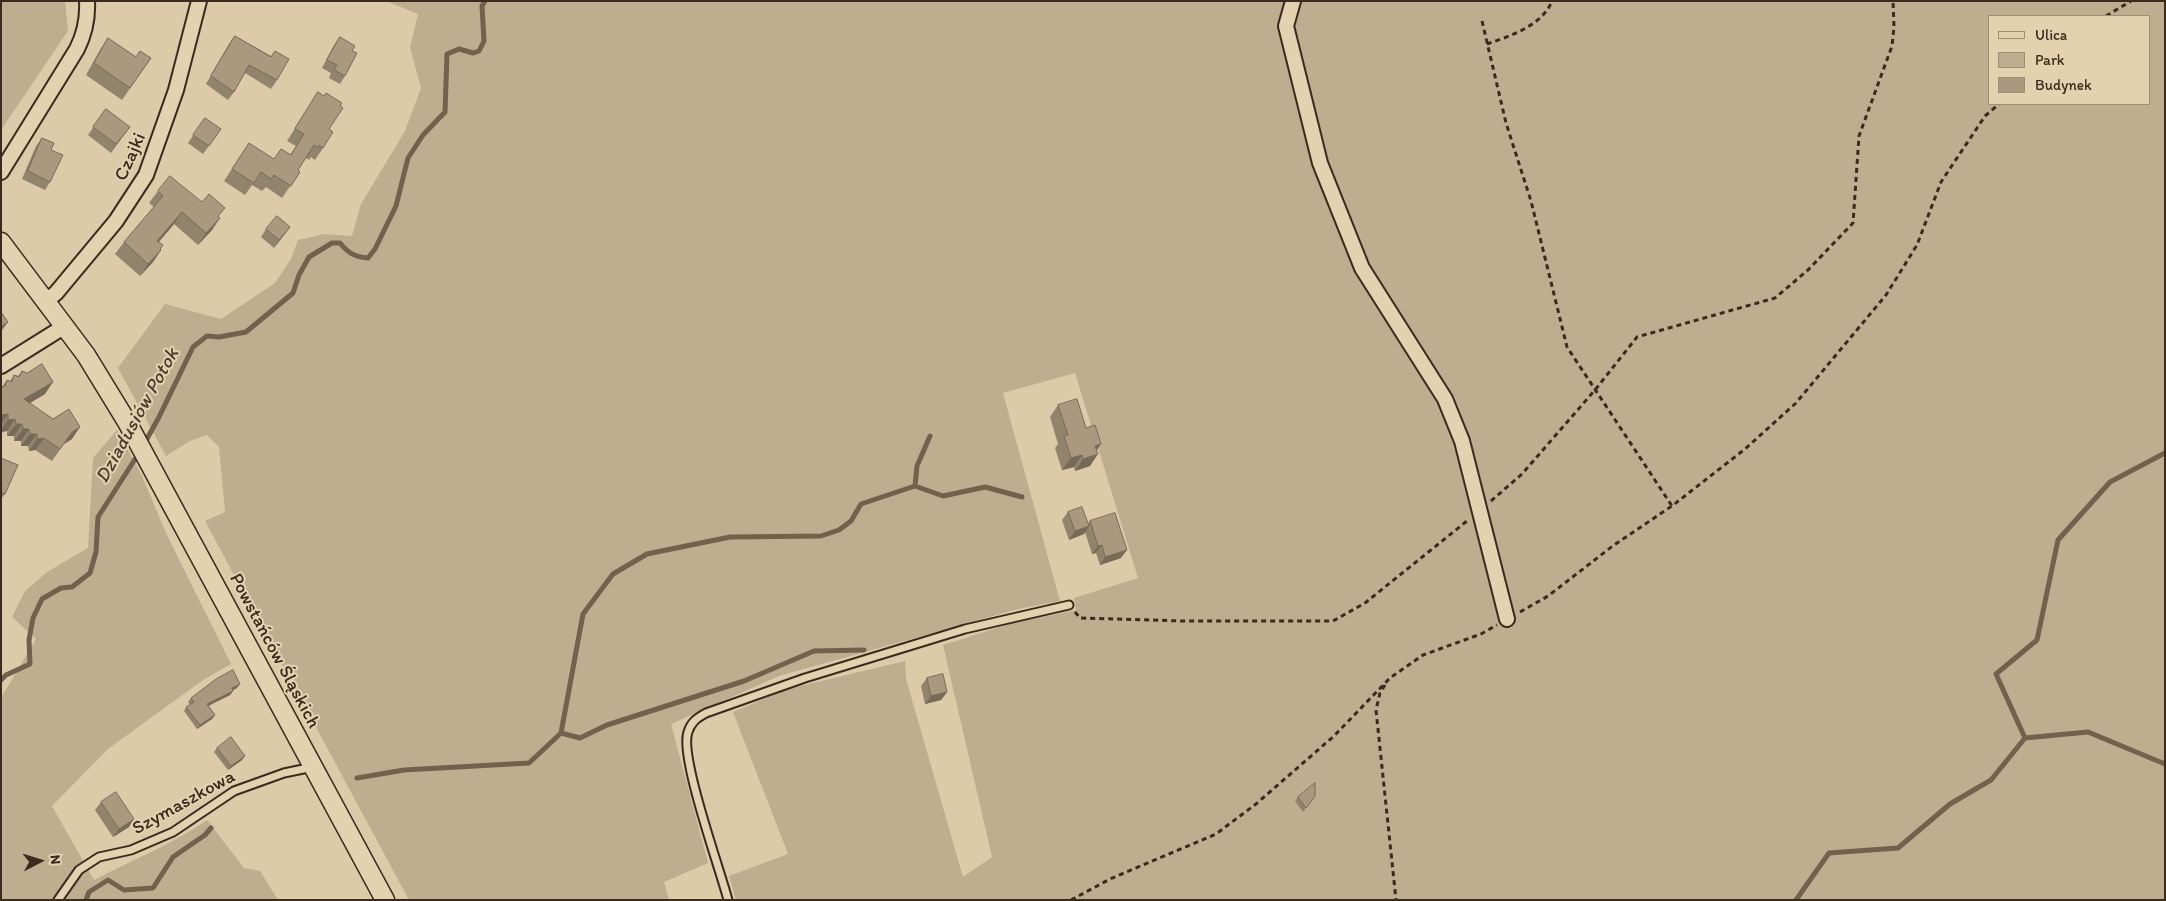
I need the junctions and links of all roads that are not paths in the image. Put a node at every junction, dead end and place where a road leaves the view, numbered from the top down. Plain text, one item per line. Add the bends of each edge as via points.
1 (87, 1) edge
2 (199, 1) edge
3 (1293, 1) edge
4 (1, 172) edge
5 (1, 242) edge
6 (46, 301) junction
7 (66, 326) junction
8 (1, 366) edge
9 (1069, 605) road end
10 (1507, 619) road end
11 (313, 767) junction
12 (58, 900) edge
13 (385, 900) edge
14 (728, 900) edge

1 - 4 street via 85,33 77,49
2 - 6 street, Czajki via 176,90 146,175 116,222
3 - 10 street via 1286,26 1320,163 1362,268 1445,399 1462,440
5 - 6 street, Powstańców Śląskich
6 - 7 street, Powstańców Śląskich
7 - 8 street
7 - 11 street, Powstańców Śląskich via 127,422
9 - 14 lane via 965,629 805,678 706,713 693,721 687,733 686,748 690,772
11 - 12 lane, Szymaszkowa via 284,773 234,792 172,832 131,850 99,857 79,870
11 - 13 street, Powstańców Śląskich

